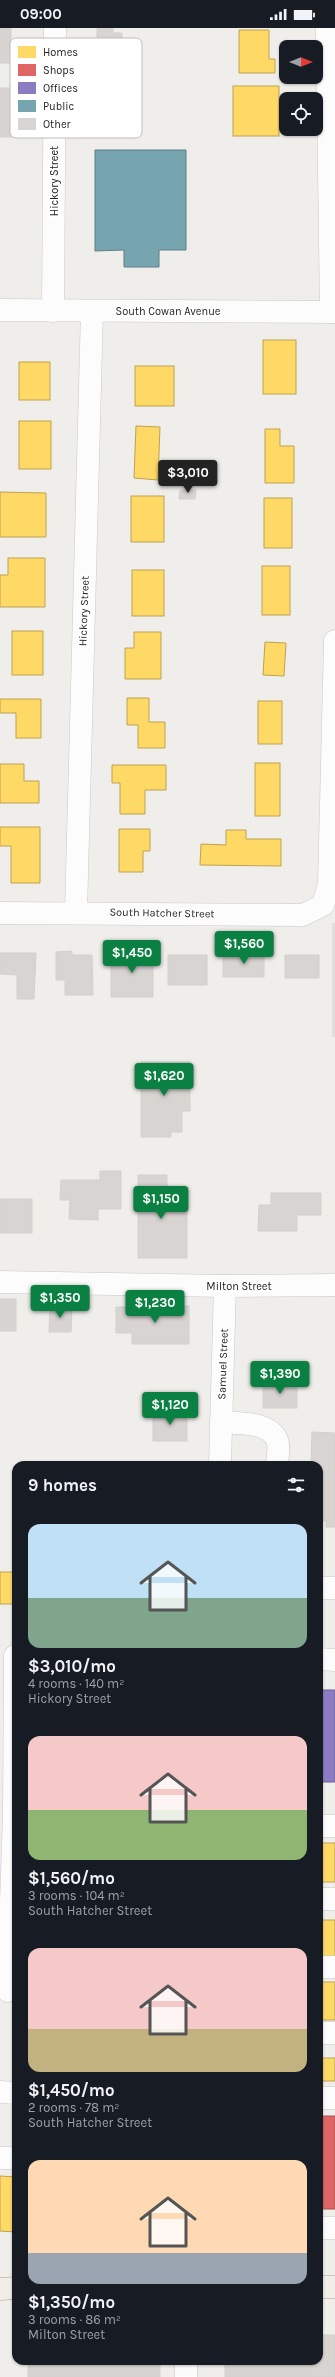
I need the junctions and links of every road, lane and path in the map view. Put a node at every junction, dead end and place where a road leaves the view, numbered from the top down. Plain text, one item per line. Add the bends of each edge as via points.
1 (55, 28) edge
2 (327, 28) edge
3 (55, 38) edge
4 (331, 77) edge
5 (54, 138) edge
6 (332, 210) edge
7 (0, 310) edge
8 (53, 311) junction
9 (92, 311) junction
10 (333, 312) edge
11 (335, 641) edge
12 (333, 795) edge
13 (76, 912) junction
14 (0, 913) edge
15 (0, 1282) edge
16 (335, 1285) edge
17 (225, 1286) junction
18 (221, 1422) junction
19 (220, 1461) edge
20 (277, 1461) edge
21 (323, 1588) edge
22 (335, 1588) edge
23 (10, 1656) edge
24 (323, 1660) edge
25 (335, 1660) edge
26 (12, 1708) edge
27 (323, 1826) edge
28 (335, 1826) edge
29 (12, 1889) edge
30 (323, 1899) edge
31 (335, 1899) edge
32 (323, 1967) edge
33 (335, 1967) edge
34 (8, 1991) dead end
35 (323, 2033) edge
36 (335, 2033) edge
37 (0, 2092) edge
38 (12, 2093) edge
39 (323, 2098) edge
40 (335, 2098) edge
41 (0, 2158) edge
42 (12, 2158) edge
43 (323, 2228) edge
44 (335, 2228) edge
45 (323, 2287) edge
46 (335, 2287) edge
47 (12, 2288) edge
48 (0, 2289) edge
49 (186, 2365) edge
50 (186, 2377) edge

1 - 3 street, Hickory Street
2 - 4 street
4 - 6 street
5 - 8 street, Hickory Street
6 - 10 street
7 - 8 street, South Cowan Avenue
8 - 9 street, South Cowan Avenue
9 - 10 street, South Cowan Avenue
9 - 13 street, Hickory Street
11 - 12 street
12 - 13 street, South Hatcher Street via 329,885 323,905 303,914
13 - 14 street, South Hatcher Street
15 - 17 street, Milton Street
16 - 17 street, Milton Street
17 - 18 street, Samuel Street
18 - 19 street, Samuel Street
18 - 20 street via 270,1429 278,1441
21 - 22 street
23 - 26 street
24 - 25 street
27 - 28 street
29 - 34 street
30 - 31 street
32 - 33 street
35 - 36 street
37 - 38 street
39 - 40 street
41 - 42 street
43 - 44 street
45 - 46 main road
47 - 48 main road
49 - 50 street

